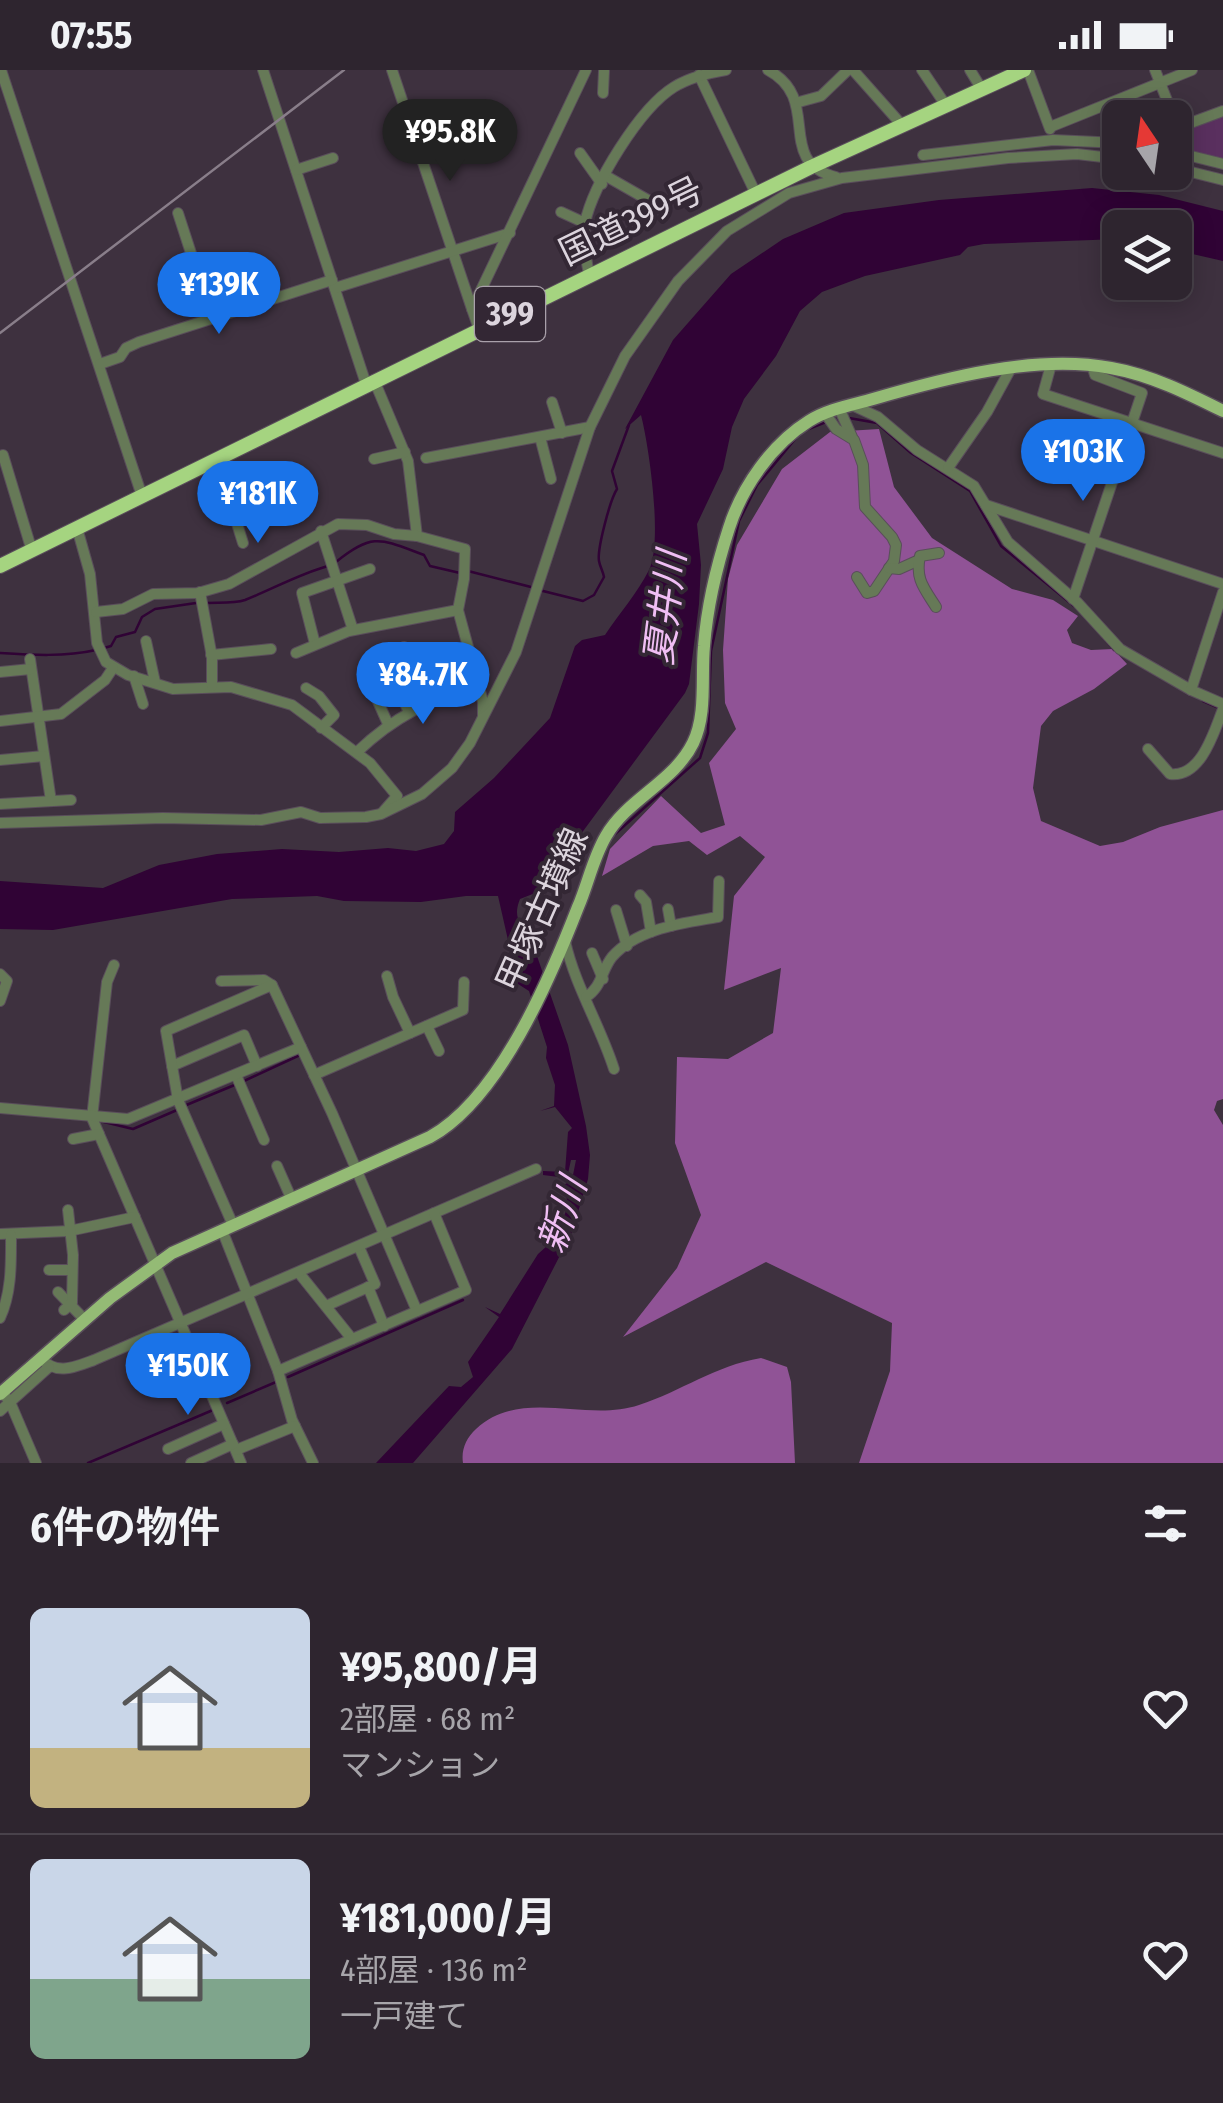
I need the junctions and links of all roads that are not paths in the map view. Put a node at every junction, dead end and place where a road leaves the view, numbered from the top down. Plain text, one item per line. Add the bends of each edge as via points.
1 (0, 70) edge
2 (263, 70) edge
3 (392, 70) edge
4 (586, 70) edge
5 (619, 70) edge
6 (726, 70) edge
7 (768, 70) edge
8 (851, 70) edge
9 (922, 70) edge
10 (970, 70) edge
11 (1024, 70) edge
12 (1156, 70) edge
13 (1192, 70) edge
14 (602, 71) edge
15 (699, 75) junction
16 (988, 80) edge
17 (1161, 84) junction
18 (603, 93) dead end
19 (1167, 100) edge
20 (799, 102) junction
21 (945, 104) junction
22 (1223, 111) edge
23 (1192, 118) edge
24 (901, 124) junction
25 (1050, 127) junction
26 (1054, 140) junction
27 (1102, 142) edge
28 (580, 154) dead end
29 (923, 155) dead end
30 (1192, 156) edge
31 (1102, 157) edge
32 (333, 158) dead end
33 (1223, 164) edge
34 (811, 167) junction
35 (296, 170) junction
36 (1192, 172) edge
37 (842, 178) junction
38 (604, 180) junction
39 (1223, 180) edge
40 (756, 194) junction
41 (648, 200) dead end
42 (561, 212) dead end
43 (178, 213) dead end
44 (585, 224) junction
45 (510, 232) junction
46 (450, 250) junction
47 (590, 276) junction
48 (334, 284) junction
49 (472, 310) junction
50 (212, 318) junction
51 (479, 328) junction
52 (100, 364) junction
53 (1051, 365) junction
54 (1092, 365) junction
55 (1010, 370) junction
56 (370, 382) junction
57 (552, 402) dead end
58 (837, 412) junction
59 (1223, 412) edge
60 (1132, 423) junction
61 (590, 427) junction
62 (562, 432) junction
63 (851, 434) junction
64 (540, 437) junction
65 (406, 452) junction
66 (1223, 453) edge
67 (3, 455) dead end
68 (426, 458) dead end
69 (217, 459) junction
70 (374, 459) dead end
71 (948, 468) junction
72 (551, 479) dead end
73 (253, 493) dead end
74 (142, 496) junction
75 (231, 500) junction
76 (986, 506) junction
77 (78, 528) junction
78 (321, 531) junction
79 (417, 536) junction
80 (1092, 541) junction
81 (242, 542) dead end
82 (32, 550) junction
83 (938, 553) dead end
84 (919, 560) junction
85 (0, 566) edge
86 (889, 568) junction
87 (370, 569) dead end
88 (857, 577) dead end
89 (337, 581) junction
90 (1223, 584) edge
91 (200, 592) junction
92 (1223, 592) edge
93 (1073, 599) junction
94 (936, 606) dead end
95 (458, 610) junction
96 (96, 612) junction
97 (353, 630) junction
98 (146, 641) dead end
99 (315, 644) junction
100 (404, 647) dead end
101 (271, 648) dead end
102 (296, 653) dead end
103 (211, 655) junction
104 (112, 668) junction
105 (363, 668) dead end
106 (0, 672) edge
107 (134, 676) junction
108 (392, 676) dead end
109 (155, 682) junction
110 (478, 684) junction
111 (212, 686) junction
112 (306, 688) dead end
113 (1192, 690) junction
114 (433, 700) junction
115 (144, 704) dead end
116 (1223, 708) edge
117 (408, 712) junction
118 (38, 717) junction
119 (0, 721) edge
120 (483, 722) junction
121 (388, 724) junction
122 (321, 728) junction
123 (1148, 748) dead end
124 (357, 752) junction
125 (44, 756) junction
126 (0, 760) edge
127 (72, 800) dead end
128 (51, 801) junction
129 (0, 804) edge
130 (381, 814) junction
131 (0, 823) edge
132 (719, 881) dead end
133 (640, 895) dead end
134 (668, 909) dead end
135 (616, 910) dead end
136 (671, 926) junction
137 (651, 932) junction
138 (563, 946) junction
139 (627, 946) junction
140 (592, 953) dead end
141 (114, 965) dead end
142 (0, 974) edge
143 (387, 976) dead end
144 (603, 978) junction
145 (222, 981) dead end
146 (464, 982) dead end
147 (272, 985) junction
148 (586, 997) junction
149 (0, 1002) edge
150 (427, 1026) junction
151 (410, 1033) junction
152 (301, 1047) junction
153 (439, 1052) dead end
154 (172, 1066) junction
155 (257, 1066) junction
156 (614, 1069) dead end
157 (236, 1075) junction
158 (314, 1075) junction
159 (178, 1100) junction
160 (0, 1108) edge
161 (92, 1118) junction
162 (99, 1134) junction
163 (73, 1138) dead end
164 (264, 1140) dead end
165 (277, 1166) dead end
166 (536, 1169) dead end
167 (357, 1171) junction
168 (292, 1200) junction
169 (68, 1210) dead end
170 (434, 1214) junction
171 (135, 1217) junction
172 (228, 1228) junction
173 (70, 1231) junction
174 (5, 1234) edge
175 (384, 1236) junction
176 (359, 1246) junction
177 (81, 1254) dead end
178 (56, 1256) dead end
179 (393, 1257) junction
180 (155, 1264) junction
181 (368, 1268) junction
182 (299, 1272) junction
183 (72, 1273) junction
184 (368, 1288) junction
185 (58, 1292) dead end
186 (249, 1294) junction
187 (326, 1306) junction
188 (68, 1307) junction
189 (417, 1311) junction
190 (0, 1318) edge
191 (85, 1320) junction
192 (181, 1322) junction
193 (384, 1326) junction
194 (352, 1339) junction
195 (45, 1362) junction
196 (278, 1371) junction
197 (4, 1391) edge
198 (0, 1411) edge
199 (224, 1424) junction
200 (294, 1426) junction
201 (180, 1444) junction
202 (234, 1447) junction
203 (168, 1449) dead end
204 (36, 1463) edge
205 (190, 1463) edge
206 (241, 1463) edge
207 (312, 1463) edge

1 - 52 street
2 - 35 street
3 - 46 street
4 - 45 street
5 - 14 street
6 - 15 street
7 - 20 street
8 - 20 street via 822,96
8 - 24 street
9 - 21 street
10 - 16 street
11 - 16 highway, 国道399号 / 399
11 - 25 street
12 - 17 street
13 - 17 street
14 - 18 street
15 - 38 street via 653,103 626,136
15 - 40 street
16 - 21 highway, 国道399号 / 399
17 - 19 street
17 - 25 street
20 - 34 street
21 - 24 highway, 国道399号 / 399
22 - 23 street
24 - 34 highway, 国道399号 / 399
25 - 26 street
26 - 27 street
26 - 29 street
28 - 38 street
30 - 33 street
31 - 37 street via 1008,158
32 - 35 street
34 - 37 street
34 - 40 highway, 国道399号 / 399
35 - 48 street
36 - 39 street
37 - 61 street via 789,193 727,231 656,310
38 - 41 street
38 - 44 street
40 - 47 highway, 国道399号 / 399
42 - 44 street
43 - 50 street
44 - 47 street
45 - 46 street
45 - 49 street
46 - 48 street
46 - 49 street
47 - 51 highway, 国道399号 / 399
48 - 50 street
48 - 56 street
49 - 51 street
50 - 52 street via 131,345
51 - 56 highway, 国道399号 / 399
52 - 74 street
53 - 54 main road, 甲塚古墳線
53 - 55 main road, 甲塚古墳線
53 - 60 street via 1042,394
54 - 59 main road, 甲塚古墳線 via 1158,381
54 - 60 street via 1095,375 1142,393
55 - 58 main road, 甲塚古墳線 via 930,382
55 - 71 street
56 - 65 street
56 - 69 highway, 国道399号 / 399
57 - 62 street
58 - 63 street
58 - 63 street via 836,429
58 - 71 street via 878,417
58 - 138 main road, 甲塚古墳線 via 798,428 744,491 712,594 694,741 610,829
60 - 66 street
60 - 80 street
61 - 62 street
61 - 120 street via 516,652
62 - 64 street
63 - 86 street via 863,465 865,507 896,546
64 - 68 street
64 - 72 street
65 - 70 street
65 - 79 street
67 - 82 street
69 - 74 highway, 国道399号 / 399
69 - 75 street
71 - 76 street via 974,486
73 - 75 street
74 - 77 highway, 国道399号 / 399
75 - 81 street
76 - 80 street
76 - 93 street via 1008,542
77 - 82 highway, 国道399号 / 399
77 - 96 street
78 - 79 street via 351,523
78 - 89 street
78 - 91 street via 229,584
79 - 95 street via 464,550
80 - 90 street
80 - 93 street
82 - 85 highway, 国道399号 / 399
83 - 84 street
84 - 86 street
84 - 94 street via 917,576
86 - 88 street via 871,593
87 - 89 street
89 - 97 street
89 - 99 street via 302,593
91 - 96 street via 153,594 123,609
91 - 103 street
92 - 113 street
93 - 113 street via 1127,654
95 - 97 street
95 - 110 street
96 - 104 street via 98,646
97 - 99 street
98 - 109 street
99 - 102 street
100 - 114 street via 420,654
101 - 103 street
103 - 111 street
104 - 107 street
104 - 118 street via 61,714
105 - 121 street
106 - 118 street via 31,664
107 - 109 street
107 - 115 street
108 - 117 street
109 - 111 street via 173,689
110 - 114 street
110 - 120 street
111 - 122 street via 282,701
112 - 122 street via 334,715
113 - 116 street
114 - 117 street
116 - 123 street via 1202,760 1180,774 1170,774
117 - 121 street
118 - 119 street
118 - 125 street
120 - 130 street via 437,782
121 - 124 street
122 - 124 street
124 - 130 street via 397,796
125 - 126 street
125 - 128 street
127 - 128 street
128 - 129 street
130 - 131 street
132 - 136 street via 718,917
133 - 137 street
134 - 136 street
135 - 139 street
136 - 137 street
137 - 139 street
138 - 148 street
138 - 167 main road, 甲塚古墳線 via 491,1082 456,1122
139 - 144 street
140 - 144 street
141 - 161 street
142 - 149 street via 7,981
143 - 151 street
144 - 148 street
145 - 147 street
146 - 150 street via 464,1010
147 - 152 street
147 - 154 street via 166,1032
148 - 156 street
150 - 151 street
150 - 153 street
151 - 158 street
152 - 155 street
152 - 158 street
154 - 155 street via 244,1035
154 - 159 street
155 - 157 street
157 - 159 street
157 - 164 street
158 - 167 street
159 - 161 street via 128,1119
159 - 172 street
160 - 161 street
161 - 162 street
162 - 163 street
162 - 171 street
165 - 168 street
166 - 170 street
167 - 168 main road, 甲塚古墳線
167 - 175 street
168 - 172 main road, 甲塚古墳線
169 - 173 street
170 - 175 street
170 - 189 street via 466,1290
171 - 173 street
171 - 180 street
172 - 180 main road, 甲塚古墳線
172 - 186 street
173 - 174 street
173 - 183 street
174 - 190 street via 9,1282
175 - 176 street
175 - 179 street
176 - 181 street
176 - 182 street
177 - 183 street
178 - 183 street via 54,1270
179 - 181 street
179 - 189 street
180 - 191 main road, 甲塚古墳線
180 - 192 street
181 - 184 street via 375,1284
182 - 186 street
182 - 187 street
183 - 188 street
184 - 187 street
184 - 193 street
185 - 188 street
186 - 192 street
186 - 196 street
187 - 194 street
188 - 191 street
189 - 193 street
191 - 195 main road, 甲塚古墳線
192 - 195 street via 72,1368
192 - 199 street
193 - 194 street
194 - 196 street
195 - 197 main road, 甲塚古墳線
196 - 200 street
197 - 198 street
197 - 204 street
199 - 201 street
199 - 202 street
200 - 202 street
200 - 207 street
201 - 203 street
201 - 205 street
202 - 205 street
202 - 206 street

